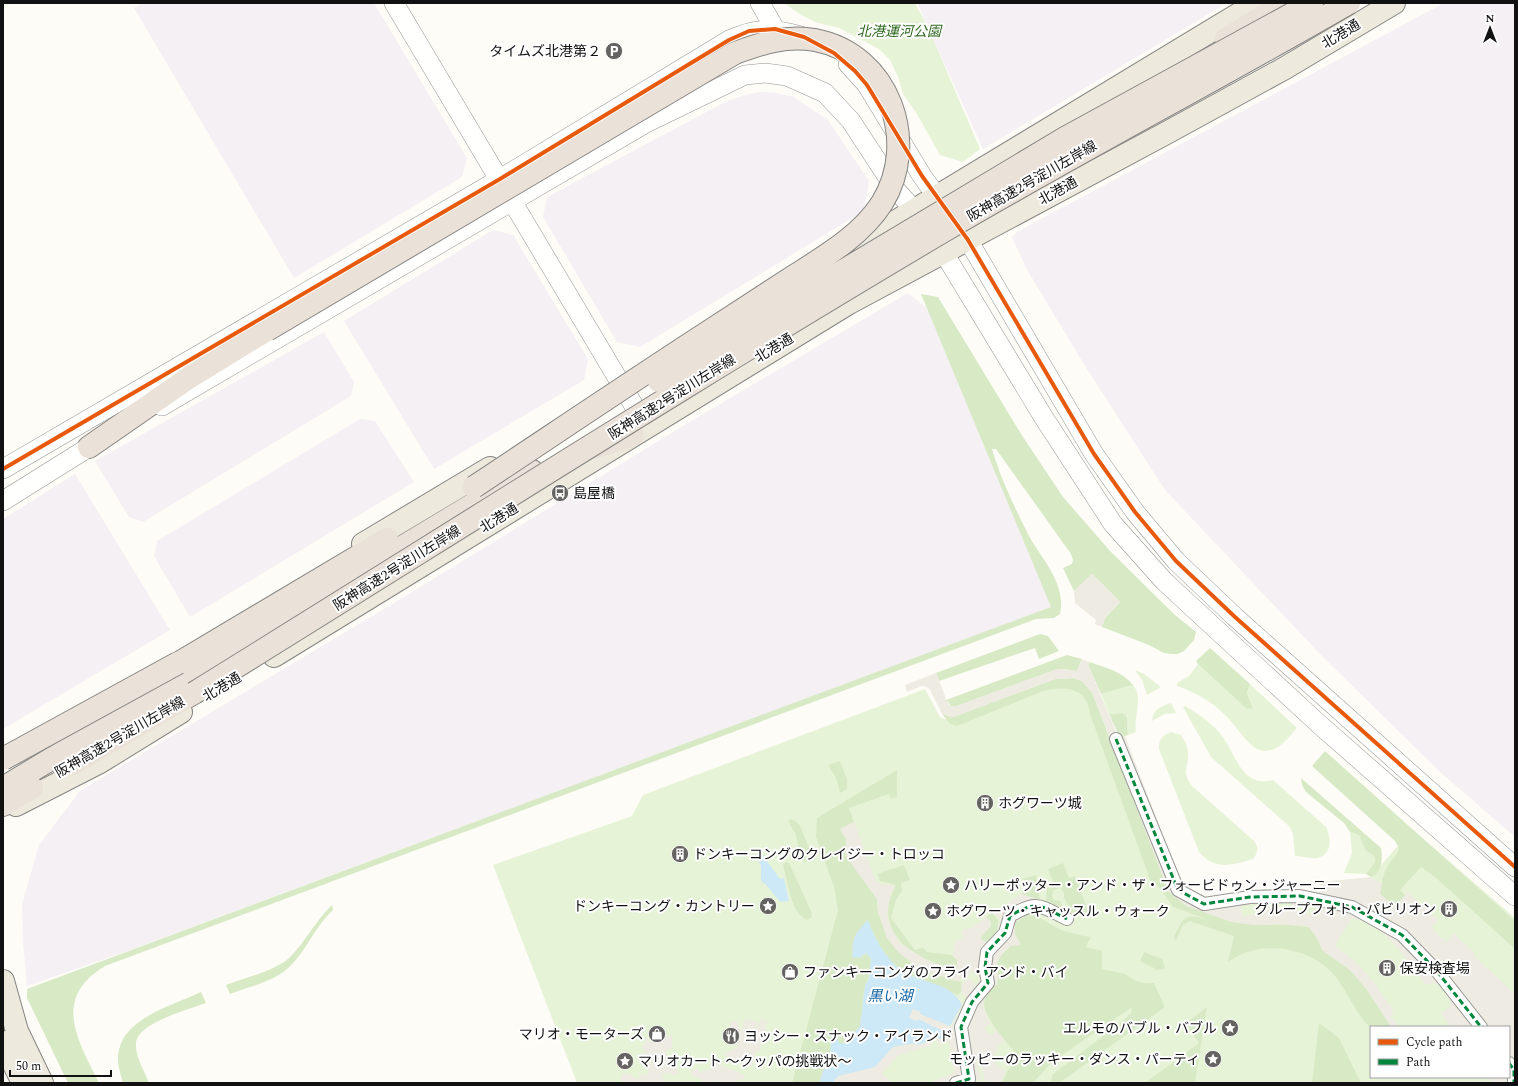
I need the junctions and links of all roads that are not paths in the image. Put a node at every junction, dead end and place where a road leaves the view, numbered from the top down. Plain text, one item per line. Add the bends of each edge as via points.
1 (394, 3) edge
2 (760, 3) edge
3 (1257, 3) edge
4 (1285, 3) edge
5 (1312, 3) edge
6 (1349, 3) edge
7 (1394, 3) edge
8 (775, 29) junction
9 (1065, 138) junction
10 (500, 179) junction
11 (936, 197) junction
12 (512, 200) junction
13 (914, 210) junction
14 (968, 240) junction
15 (944, 253) junction
16 (624, 388) junction
17 (640, 430) junction
18 (89, 447) junction
19 (3, 469) edge
20 (480, 492) junction
21 (3, 500) edge
22 (178, 663) junction
23 (1116, 740) dead end
24 (3, 760) edge
25 (3, 770) edge
26 (3, 788) edge
27 (3, 805) edge
28 (3, 813) edge
29 (1515, 867) edge
30 (1515, 896) edge
31 (1067, 919) dead end
32 (3, 980) edge
33 (1480, 1026) edge
34 (3, 1042) edge
35 (1510, 1065) edge
36 (23, 1083) edge
37 (42, 1083) edge
38 (956, 1083) edge
39 (1514, 1083) edge

1 - 10 street
2 - 8 street
3 - 11 main road
4 - 9 highway, bridge
5 - 9 highway, 阪神高速2号淀川左岸線, bridge
6 - 27 highway, 阪神高速2号淀川左岸線, bridge via 942,232 194,693
7 - 14 main road, 北港通 via 1285,68
8 - 10 street via 749,31 729,40
8 - 11 street via 804,37 834,53 855,70
9 - 20 highway, 阪神高速2号淀川左岸線, bridge via 690,362
10 - 12 street
10 - 19 street
11 - 13 main road
11 - 14 street
12 - 13 street via 653,119 736,78 765,73 787,76 804,82 835,101 896,190
12 - 16 street
12 - 18 street via 210,380
13 - 15 street
13 - 16 main road
14 - 15 main road, 北港通
14 - 29 street via 1094,454 1135,512 1176,561 1317,691
15 - 17 main road, 北港通 via 849,303
15 - 30 street via 1044,418 1113,524 1164,581 1320,725
16 - 17 street
16 - 25 main road via 192,645
17 - 20 highway via 567,456
17 - 28 main road, 北港通 via 100,762
18 - 20 highway, bridge via 190,377 267,330 735,53 767,41 792,38 817,40 858,60 873,74 887,94 895,115 900,141 894,181 868,222 826,255
18 - 21 street
20 - 22 highway, 阪神高速2号淀川左岸線
20 - 26 highway
22 - 24 highway, bridge
22 - 25 highway, 阪神高速2号淀川左岸線, bridge
23 - 33 street via 1178,890 1204,904 1250,897 1300,896 1352,907 1402,934 1436,970
31 - 38 street via 1040,906 1026,906 1010,916 1005,933 987,952 985,967 988,983 972,1002 961,1027 969,1079
32 - 37 main road via 17,1030
34 - 36 main road
35 - 39 street via 1514,1070

